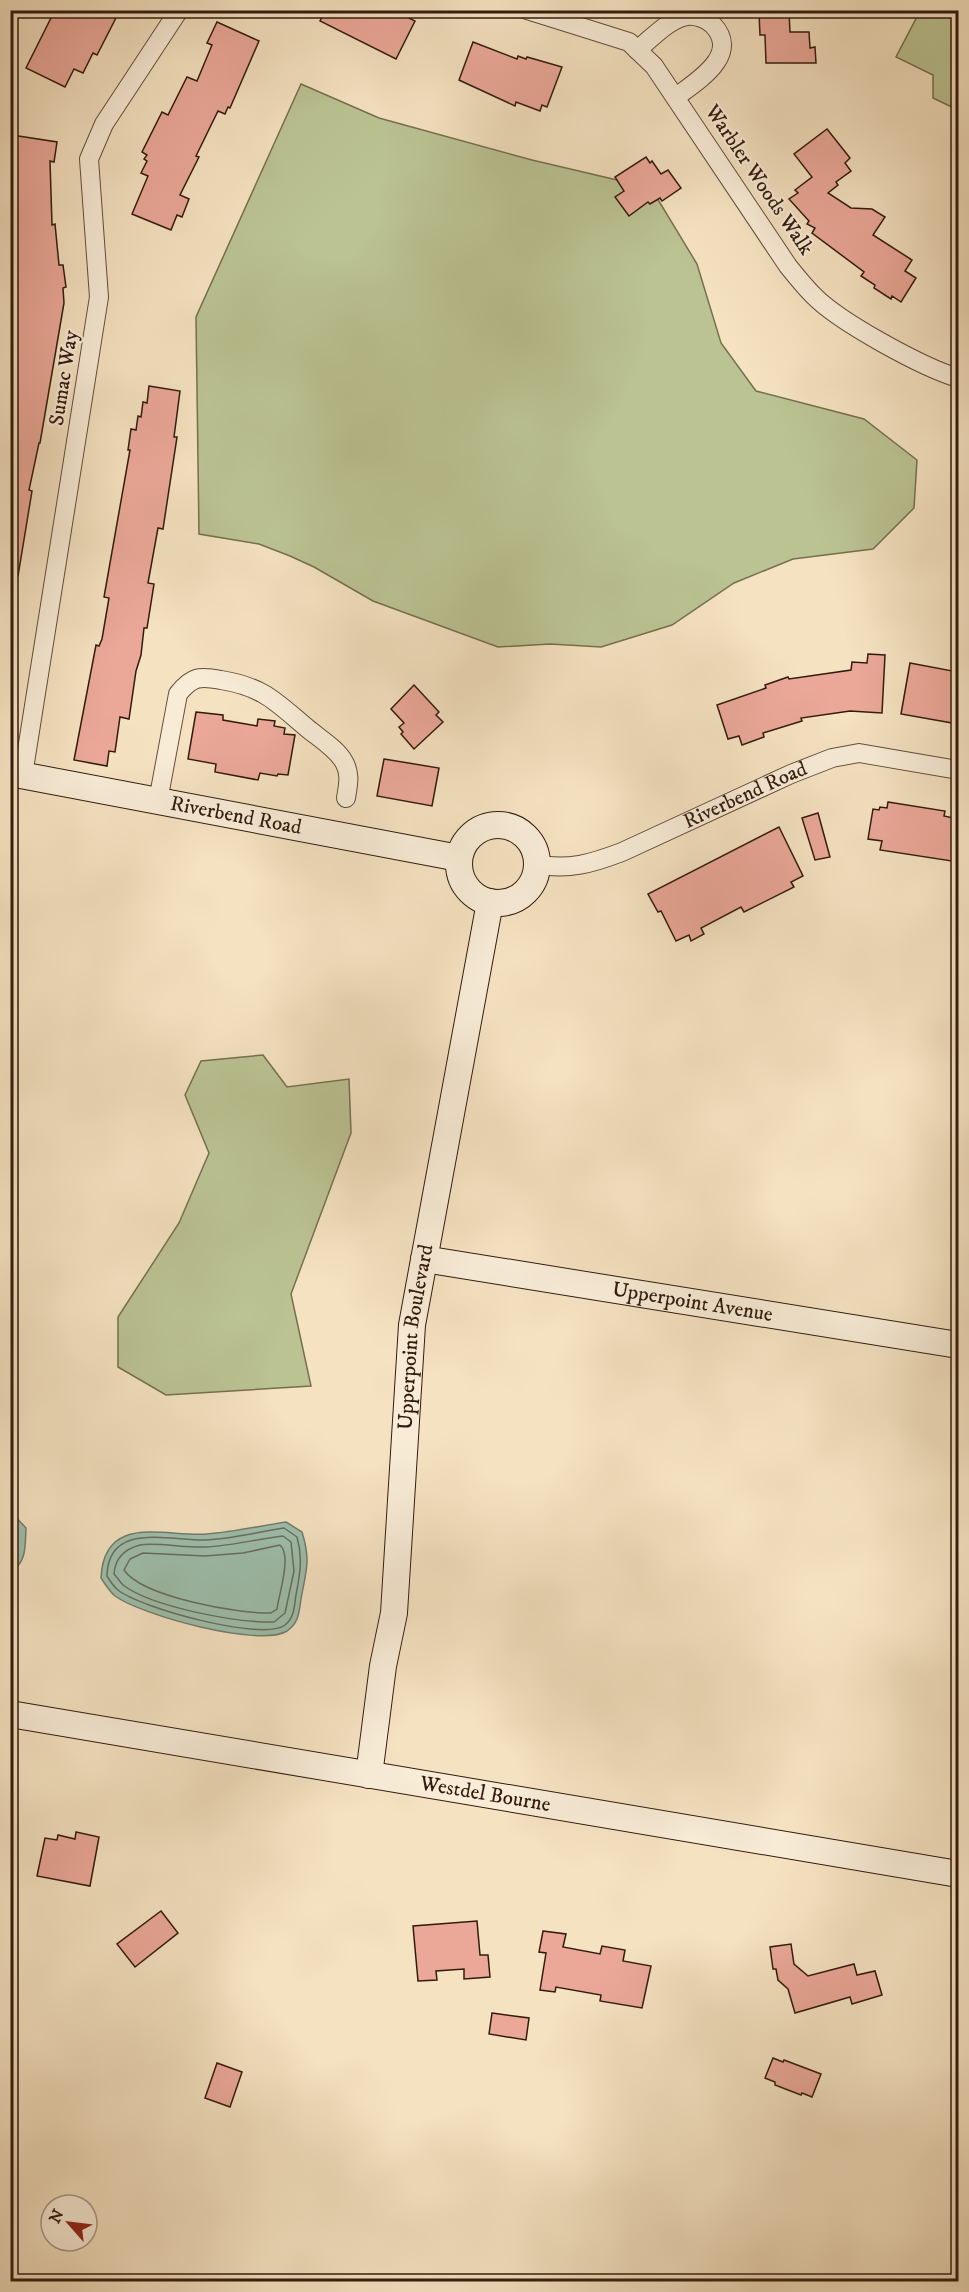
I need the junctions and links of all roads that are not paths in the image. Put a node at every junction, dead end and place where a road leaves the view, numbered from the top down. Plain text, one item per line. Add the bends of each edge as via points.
1 (179, 10) edge
2 (527, 10) edge
3 (637, 50) junction
4 (676, 97) junction
5 (958, 378) edge
6 (958, 770) edge
7 (17, 774) edge
8 (346, 798) dead end
9 (158, 801) junction
10 (459, 858) junction
11 (536, 864) junction
12 (490, 902) junction
13 (424, 1259) junction
14 (958, 1345) edge
15 (10, 1714) edge
16 (369, 1775) junction
17 (958, 1874) edge

1 - 7 street, Sumac Way via 104,124 89,159 99,297
2 - 3 street, Warbler Woods Walk via 629,42
3 - 4 street, Warbler Woods Walk
3 - 4 street via 687,16 712,23 720,34 722,48 718,60
4 - 5 street, Warbler Woods Walk via 788,266 814,296 891,346
6 - 11 street, Riverbend Road via 859,753 832,758 612,856 583,866
7 - 9 street, Riverbend Road
8 - 9 street via 350,776 344,761 327,745 265,693 246,684 202,677 187,682 178,694
9 - 10 street, Riverbend Road
10 - 11 street via 471,835 497,825 514,828 528,839
10 - 12 street via 465,884
11 - 12 street via 534,878 521,895
12 - 13 street, Upperpoint Boulevard
13 - 14 street, Upperpoint Avenue
13 - 16 street, Upperpoint Boulevard via 412,1325 394,1612
15 - 16 street, Westdel Bourne
16 - 17 street, Westdel Bourne

